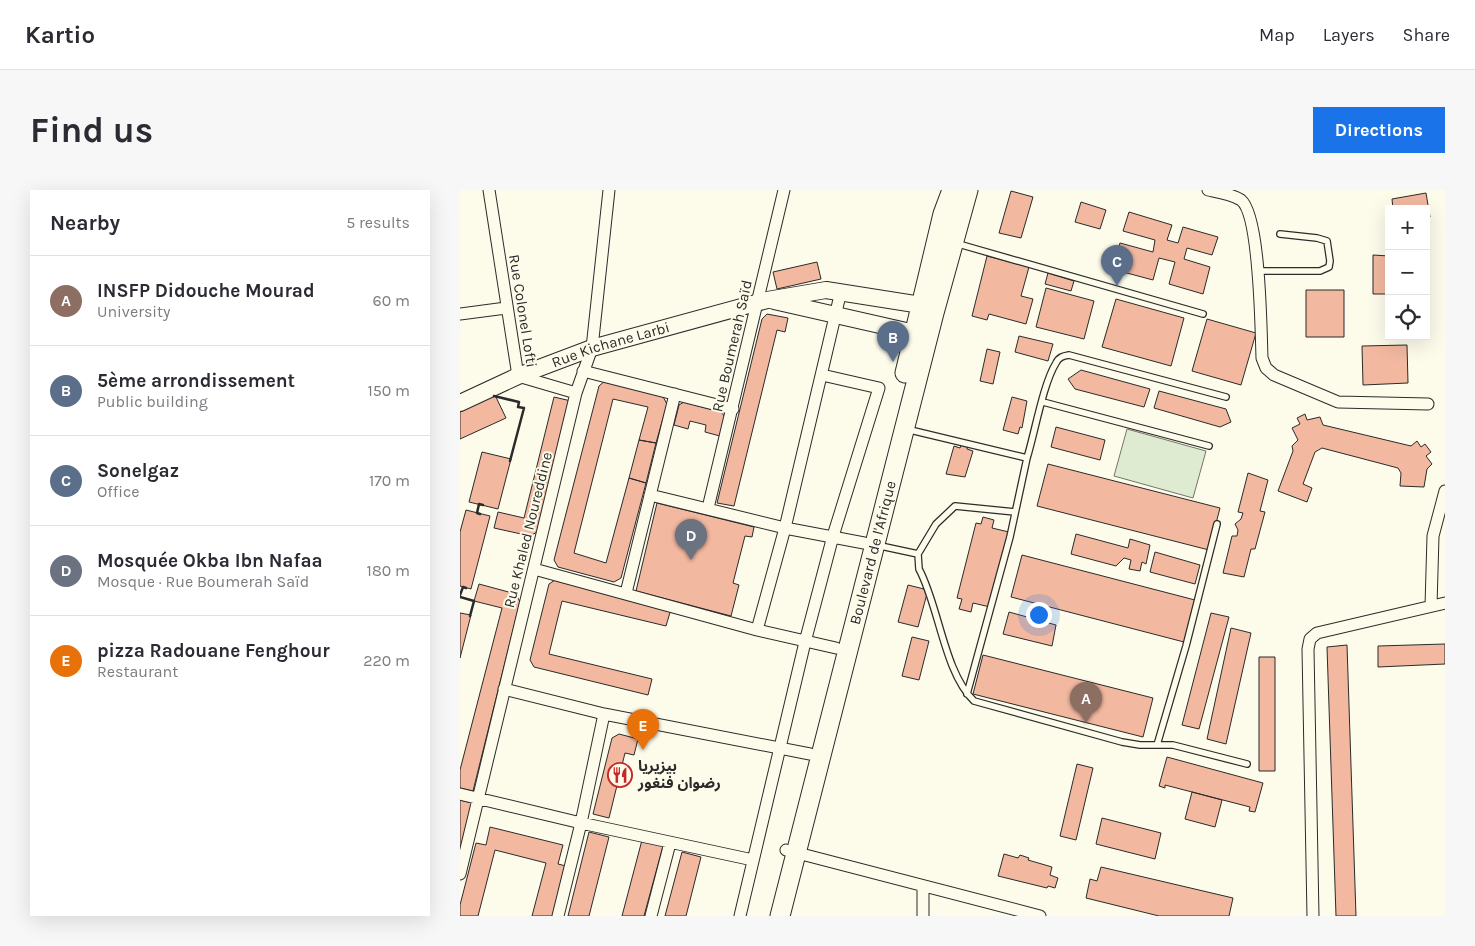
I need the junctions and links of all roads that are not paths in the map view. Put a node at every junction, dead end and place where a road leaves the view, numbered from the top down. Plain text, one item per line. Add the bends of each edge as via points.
1 (490, 190) edge
2 (609, 190) edge
3 (784, 190) edge
4 (952, 190) edge
5 (968, 190) edge
6 (1208, 190) edge
7 (1280, 234) dead end
8 (953, 243) junction
9 (1257, 271) junction
10 (841, 292) junction
11 (762, 301) junction
12 (921, 305) junction
13 (506, 308) junction
14 (460, 314) edge
15 (1203, 314) dead end
16 (835, 315) junction
17 (915, 333) junction
18 (592, 348) junction
19 (583, 371) junction
20 (822, 375) junction
21 (518, 376) junction
22 (576, 393) junction
23 (674, 394) junction
24 (1226, 397) dead end
25 (1043, 402) junction
26 (460, 404) edge
27 (1428, 404) dead end
28 (733, 409) junction
29 (904, 428) junction
30 (1209, 446) dead end
31 (1027, 458) junction
32 (1445, 491) edge
33 (650, 495) junction
34 (708, 508) junction
35 (1016, 512) junction
36 (1217, 524) dead end
37 (785, 528) junction
38 (833, 536) junction
39 (869, 544) junction
40 (918, 554) junction
41 (534, 569) junction
42 (626, 594) junction
43 (1445, 602) edge
44 (1431, 606) junction
45 (757, 630) junction
46 (805, 642) junction
47 (836, 648) junction
48 (504, 689) junction
49 (967, 694) junction
50 (604, 714) junction
51 (1157, 745) junction
52 (779, 748) junction
53 (810, 754) junction
54 (1247, 764) dead end
55 (460, 794) edge
56 (478, 798) junction
57 (581, 823) junction
58 (670, 842) junction
59 (790, 851) junction
60 (753, 860) junction
61 (460, 874) edge
62 (922, 886) junction
63 (558, 916) edge
64 (651, 916) edge
65 (740, 916) edge
66 (769, 916) edge
67 (780, 916) edge
68 (923, 916) edge
69 (1040, 916) edge
70 (1313, 916) edge

1 - 13 street, Rue Colonel Lofti
2 - 18 street, Rue Khaled Noureddine
3 - 11 street, Rue Boumerah Saïd
4 - 12 main road, Boulevard de l'Afrique
5 - 8 main road, Boulevard de l'Afrique
6 - 9 street via 1230,195 1247,207
7 - 9 lane via 1327,242 1328,267 1320,271
8 - 15 lane
8 - 29 main road, Boulevard de l'Afrique
9 - 27 street via 1262,358 1274,375 1338,402
10 - 11 street, Rue Kichane Larbi via 826,290
10 - 12 street, Rue Kichane Larbi
10 - 16 street
11 - 16 street, Rue Kichane Larbi
11 - 18 street, Rue Kichane Larbi
11 - 28 street, Rue Boumerah Saïd
12 - 17 main road, Boulevard de l'Afrique
13 - 14 street
13 - 21 street, Rue Colonel Lofti
16 - 17 street, Rue Kichane Larbi
16 - 20 street
17 - 39 main road, Boulevard de l'Afrique
18 - 19 street, Rue Khaled Noureddine
18 - 21 street, Rue Kichane Larbi
19 - 22 street, Rue Khaled Noureddine
19 - 23 street
20 - 37 street
20 - 38 street via 879,388
21 - 22 street, Rue Colonel Lofti
21 - 26 street, Rue Kichane Larbi
22 - 41 street, Rue Khaled Noureddine
23 - 28 street
23 - 33 street
24 - 25 lane via 1069,355 1056,362
25 - 30 lane
25 - 31 lane
28 - 34 street, Rue Boumerah Saïd
29 - 31 lane
29 - 39 main road, Boulevard de l'Afrique
31 - 35 lane
32 - 44 street via 1433,536
33 - 34 street
33 - 42 street
34 - 37 street
35 - 40 lane via 950,508
35 - 49 lane
36 - 51 lane
37 - 38 street
37 - 45 street
38 - 39 street
38 - 46 street
39 - 40 lane
39 - 47 main road, Boulevard de l'Afrique
39 - 59 main road, Boulevard de l'Afrique
40 - 49 lane via 919,569
41 - 42 street
41 - 48 street, Rue Khaled Noureddine
42 - 45 street
43 - 44 street
44 - 70 street via 1316,633 1310,639
45 - 46 street
46 - 47 street
46 - 52 street
47 - 53 main road, Boulevard de l'Afrique
48 - 50 street
48 - 56 street, Rue Khaled Noureddine
49 - 51 lane via 974,701 991,707 1122,742
50 - 52 street
50 - 57 street
51 - 54 lane via 1173,745
52 - 53 street
52 - 60 street
53 - 59 main road, Boulevard de l'Afrique
55 - 56 street
56 - 57 street
56 - 61 street, Rue Khaled Noureddine
57 - 58 street
57 - 63 street
58 - 60 street
58 - 64 street
59 - 62 street
59 - 66 main road, Boulevard de l'Afrique
59 - 67 main road, Boulevard de l'Afrique
60 - 65 street
62 - 68 street
62 - 69 street

